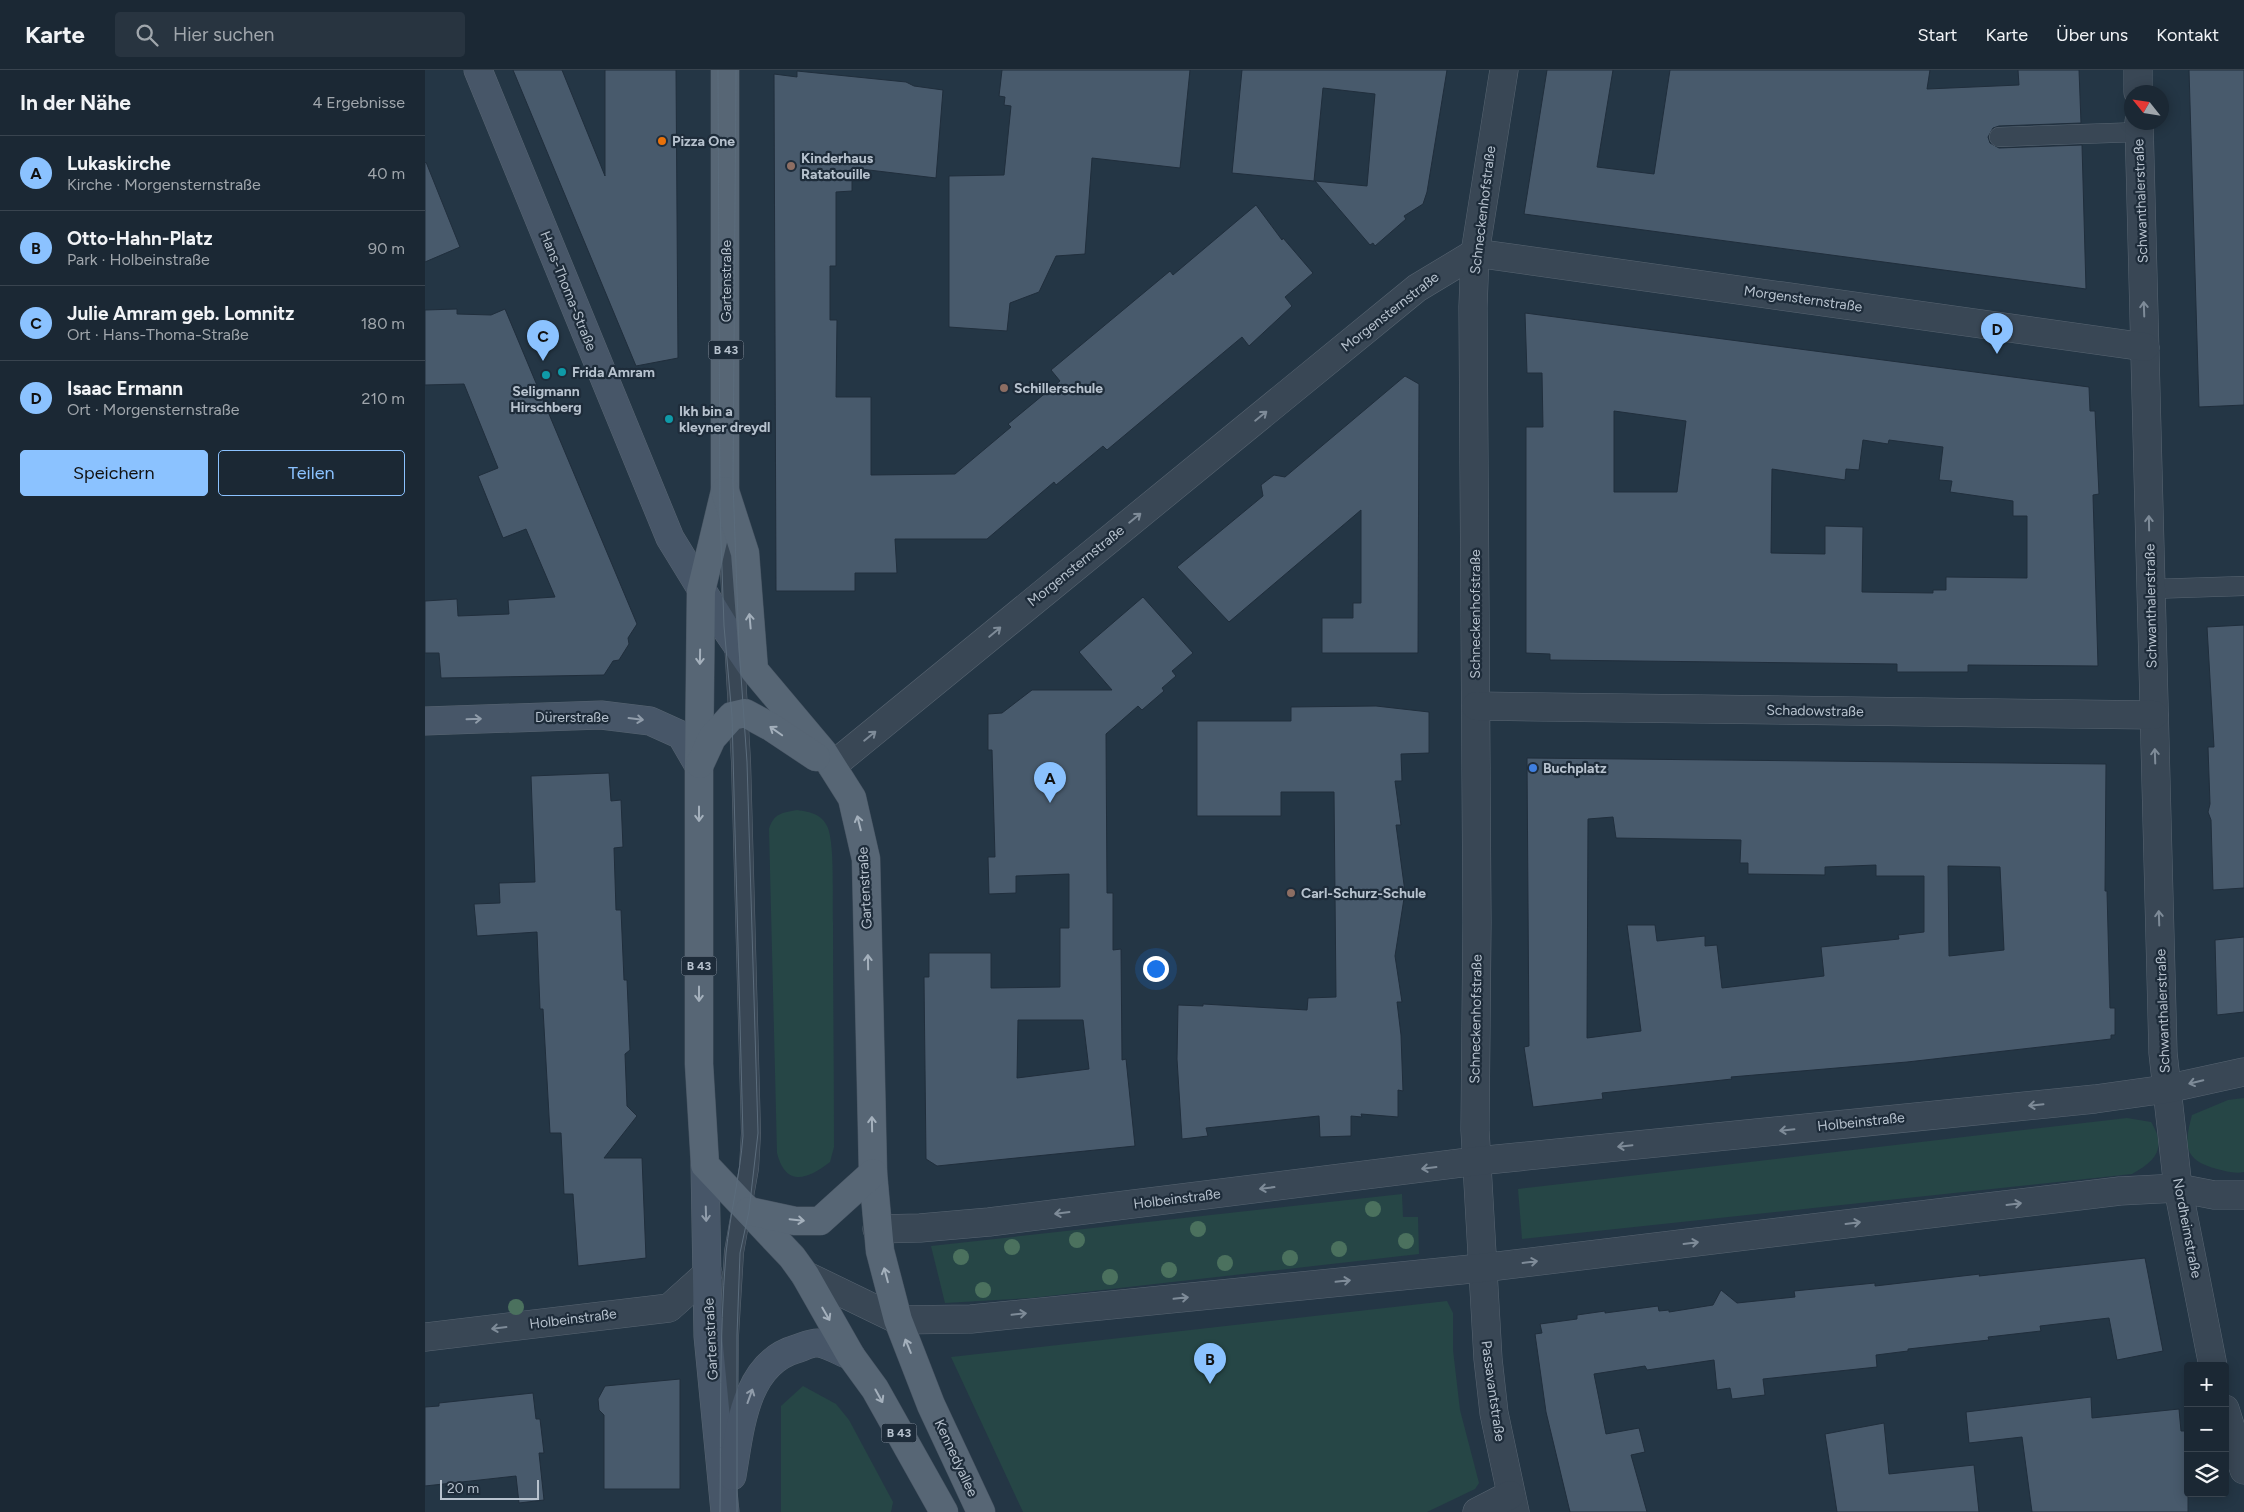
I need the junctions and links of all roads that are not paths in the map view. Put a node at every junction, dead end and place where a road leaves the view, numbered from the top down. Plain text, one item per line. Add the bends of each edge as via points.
1 (478, 70) edge
2 (725, 70) edge
3 (1504, 70) edge
4 (2138, 70) edge
5 (2138, 85) edge
6 (2124, 128) edge
7 (2139, 130) edge
8 (1999, 136) dead end
9 (1475, 253) junction
10 (2145, 347) junction
11 (725, 491) junction
12 (2244, 586) edge
13 (2151, 589) junction
14 (701, 591) junction
15 (732, 638) junction
16 (754, 670) junction
17 (1476, 706) junction
18 (738, 714) junction
19 (2154, 715) junction
20 (425, 721) edge
21 (699, 766) junction
22 (832, 766) junction
23 (2244, 1072) edge
24 (2167, 1089) junction
25 (1477, 1161) junction
26 (705, 1166) junction
27 (873, 1173) junction
28 (2178, 1188) junction
29 (2244, 1195) edge
30 (743, 1205) junction
31 (877, 1229) junction
32 (1481, 1268) junction
33 (708, 1273) junction
34 (805, 1275) junction
35 (898, 1320) junction
36 (425, 1337) edge
37 (851, 1356) junction
38 (2212, 1362) edge
39 (931, 1405) joint
40 (2229, 1423) edge
41 (2244, 1470) edge
42 (1513, 1504) edge
43 (725, 1512) edge
44 (944, 1512) edge
45 (981, 1512) edge
46 (1477, 1512) edge

1 - 14 main road, Hans-Thoma-Straße via 658,511
2 - 11 main road, Gartenstraße / B 43
3 - 9 street, Schneckenhofstraße
4 - 5 street
6 - 8 lane
10 -> 7 street, Schwanthalerstraße
9 - 10 street, Morgensternstraße
9 - 17 street, Schneckenhofstraße
22 -> 9 street, Morgensternstraße via 1417,288
13 -> 10 street, Schwanthalerstraße
11 - 14 main road, Gartenstraße
11 - 15 lane
16 -> 11 main road, Gartenstraße / B 43 via 745,553
12 - 13 lane
13 - 19 street, Schwanthalerstraße
14 - 15 main road, Hans-Thoma-Straße
14 -> 21 main road, Gartenstraße
15 - 16 main road, Hans-Thoma-Straße
15 - 18 lane
16 - 22 main road, Gartenstraße
17 - 19 street, Schadowstraße
17 - 25 street, Schneckenhofstraße
18 - 21 main road via 732,716 712,738
22 -> 18 main road via 771,727 745,714
18 - 30 lane via 751,1133
24 -> 19 street, Schwanthalerstraße via 2163,1054
20 -> 21 main road, Dürerstraße via 601,715 650,721 681,735
21 -> 26 main road, Gartenstraße / B 43 via 699,1064
27 -> 22 main road, Gartenstraße via 866,859 852,798
23 -> 24 street, Holbeinstraße
24 -> 25 street, Holbeinstraße
24 - 28 street, Nordheimstraße
25 -> 31 street, Holbeinstraße via 989,1222
25 - 32 street
26 - 30 main road, B 43
26 -> 33 main road, Gartenstraße
30 -> 27 main road via 795,1221 819,1221
27 - 31 main road, Gartenstraße
28 - 29 street via 2214,1195
32 -> 28 street via 2120,1191
28 - 38 street, Nordheimstraße
30 - 34 main road, B 43
30 - 43 lane via 734,1252
35 -> 31 main road, Gartenstraße
35 -> 32 street via 971,1319
32 - 42 street, Passavantstraße via 1494,1413
33 -> 36 street, Holbeinstraße via 669,1308
33 - 43 main road, Gartenstraße via 708,1336
34 - 35 street
34 -> 37 main road, B 43
39 -> 35 main road, Gartenstraße
43 -> 37 main road via 743,1420 757,1380 771,1363 787,1352 817,1343
37 -> 44 main road, B 43 via 875,1389
39 - 45 main road, Kennedyallee
40 - 41 street
42 - 46 street

